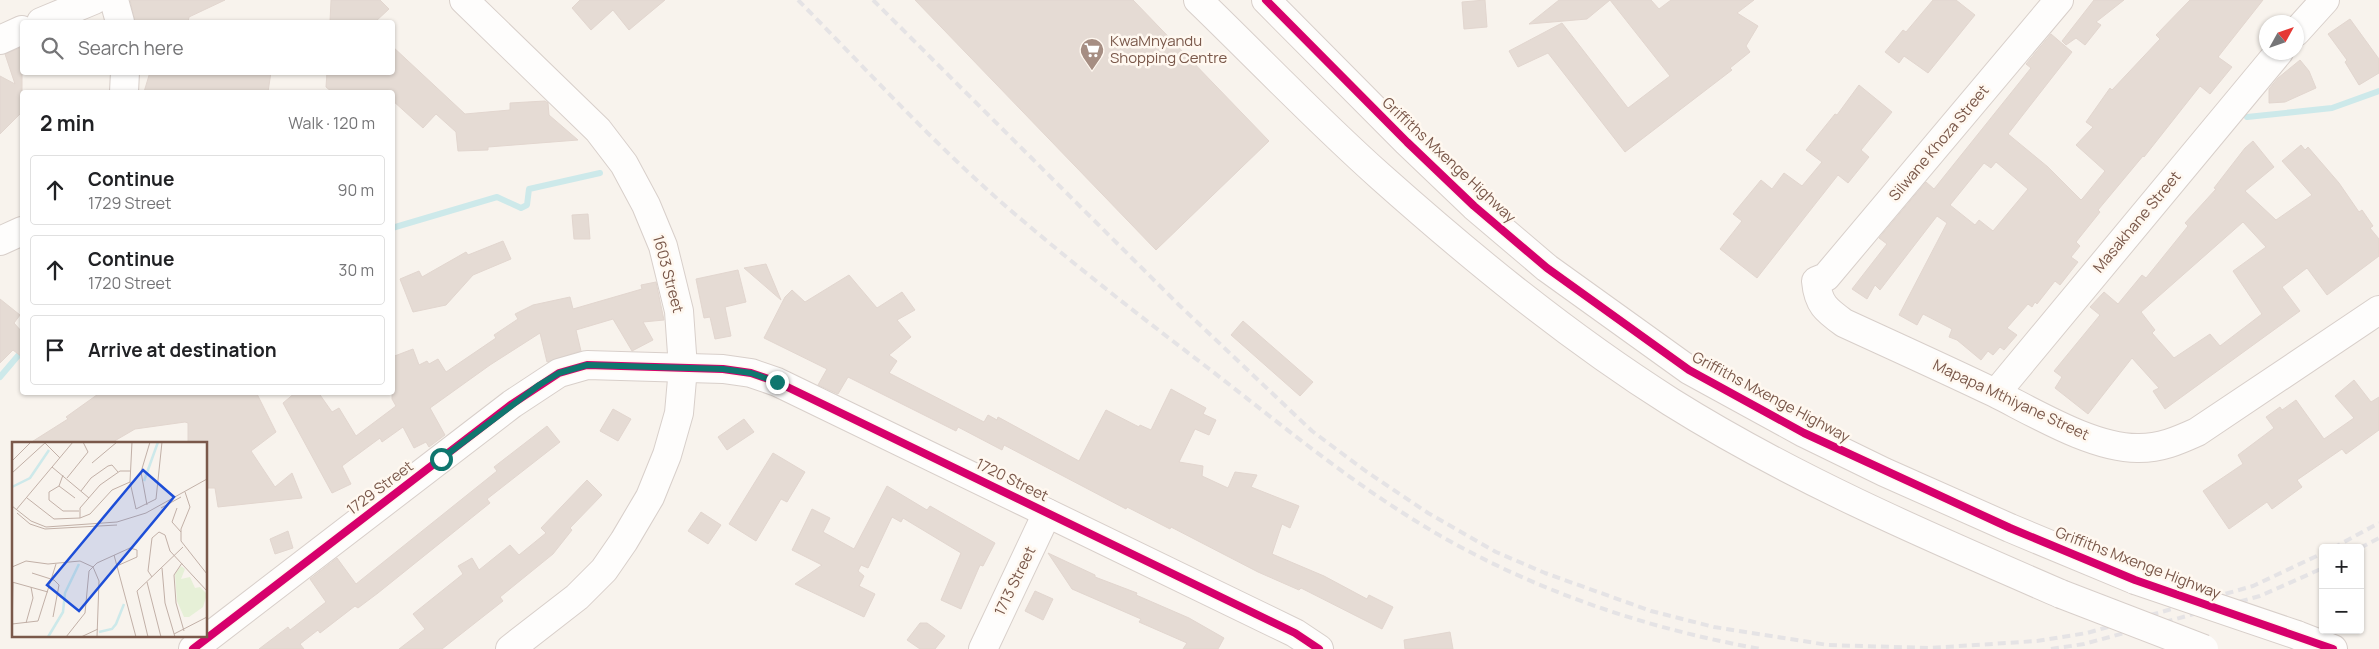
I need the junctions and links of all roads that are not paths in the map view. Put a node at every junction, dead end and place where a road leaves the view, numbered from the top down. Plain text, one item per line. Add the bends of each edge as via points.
1 (94, 0) edge
2 (114, 0) edge
3 (464, 0) edge
4 (1198, 0) edge
5 (1266, 0) edge
6 (2058, 0) edge
7 (2325, 0) edge
8 (46, 20) edge
9 (119, 20) edge
10 (2304, 23) edge
11 (20, 31) edge
12 (0, 40) edge
13 (2272, 60) edge
14 (125, 75) edge
15 (124, 90) edge
16 (20, 232) edge
17 (0, 241) edge
18 (1816, 281) joint
19 (2379, 310) edge
20 (683, 368) junction
21 (1996, 393) junction
22 (1048, 513) junction
23 (192, 649) edge
24 (510, 649) edge
25 (982, 649) edge
26 (1319, 649) edge
27 (2204, 649) edge
28 (2333, 649) edge

1 - 8 street
2 - 9 street
3 - 20 street, 1603 Street via 598,130 624,164 663,246 680,311
4 - 27 street, bridge via 1380,176 1483,265 1619,367 1727,436 1839,495 2061,594
5 - 28 street, Griffiths Mxenge Highway, bridge via 1474,206 1547,268 1689,370 1804,433 2010,528 2135,580
6 - 18 street, Silwane Khoza Street via 1826,277
7 - 10 street
11 - 12 street
13 - 21 street, Masakhane Street
14 - 15 street
16 - 17 street
18 - 21 street, Mapapa Mthiyane Street via 1817,296 1826,310 1844,323
19 - 21 street, Mapapa Mthiyane Street via 2197,432 2168,445 2138,448 2101,441 2056,424
20 - 22 street, 1720 Street via 751,373 777,382
20 - 23 street, 1729 Street via 587,365 559,373 512,404
20 - 24 street, 1603 Street via 680,413 667,456 650,497 624,541 604,570 577,597
22 - 25 street, 1713 Street
22 - 26 street, 1720 Street via 1295,634

